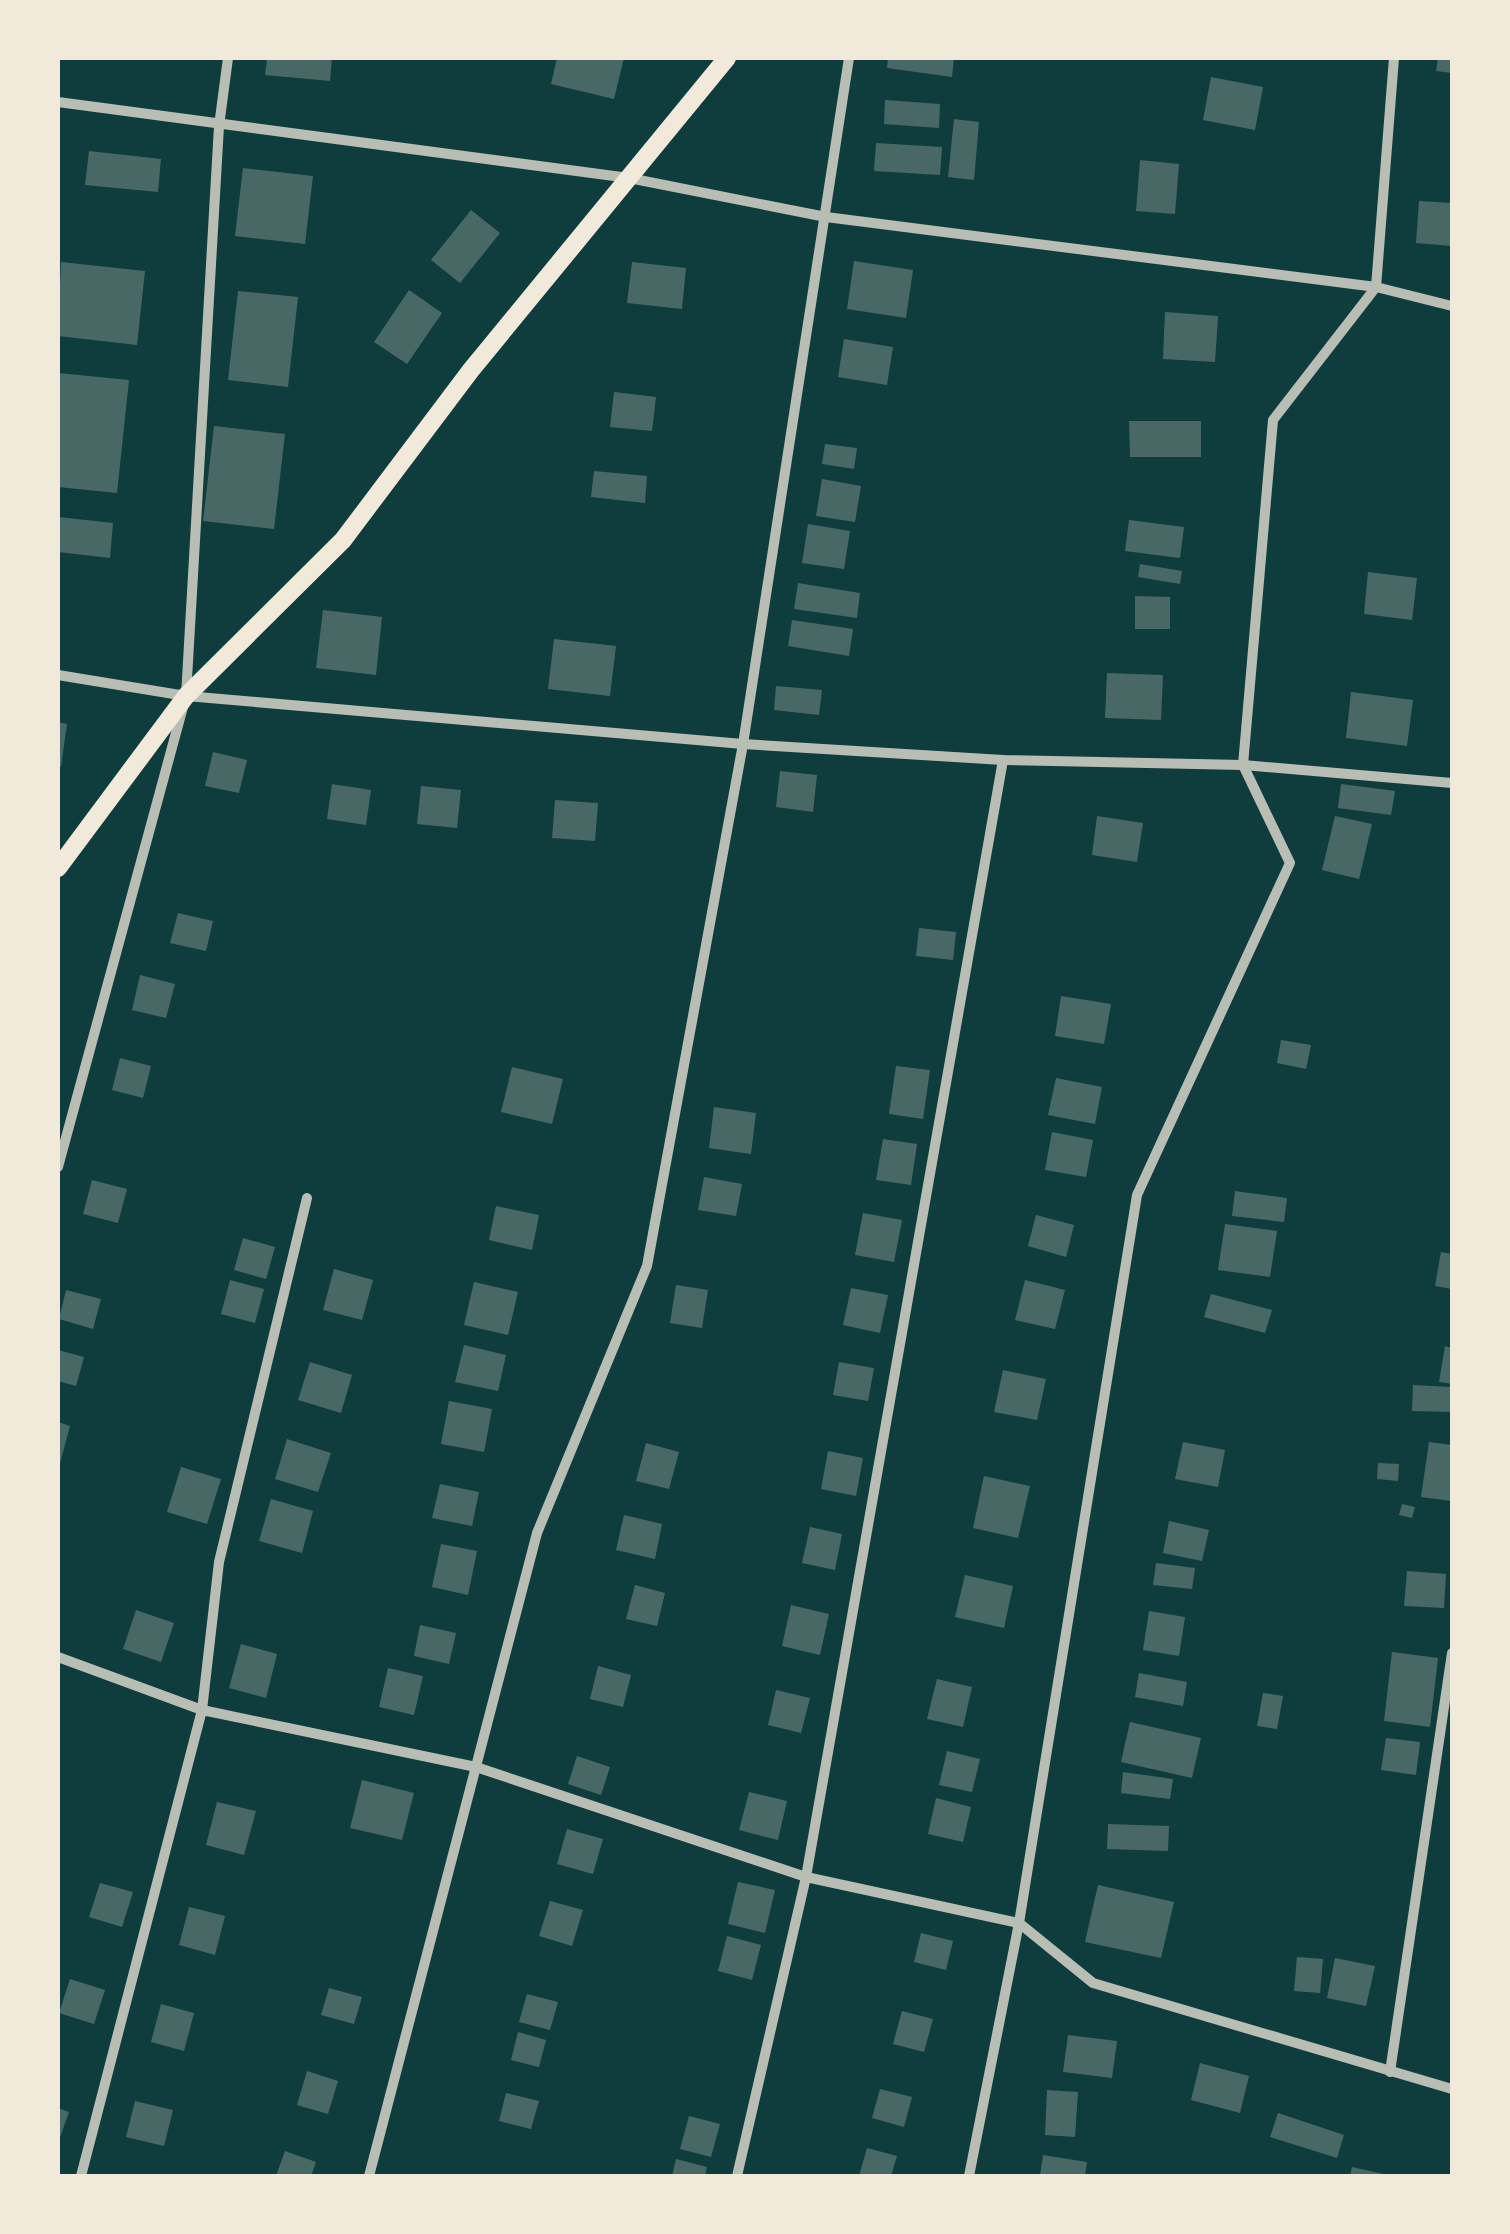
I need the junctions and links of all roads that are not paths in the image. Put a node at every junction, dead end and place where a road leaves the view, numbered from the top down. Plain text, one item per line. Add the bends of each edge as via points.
1 (228, 58) edge
2 (727, 58) edge
3 (849, 58) edge
4 (1394, 58) edge
5 (58, 102) edge
6 (219, 126) junction
7 (629, 178) junction
8 (826, 217) junction
9 (1376, 286) junction
10 (1452, 306) edge
11 (58, 674) edge
12 (186, 696) junction
13 (744, 744) junction
14 (1003, 760) junction
15 (1244, 765) junction
16 (1452, 783) edge
17 (58, 868) edge
18 (58, 1167) edge
19 (307, 1198) dead end
20 (1452, 1653) edge
21 (58, 1657) edge
22 (202, 1710) junction
23 (476, 1767) junction
24 (806, 1876) junction
25 (1018, 1923) junction
26 (1390, 2072) junction
27 (1452, 2089) edge
28 (82, 2176) edge
29 (369, 2176) edge
30 (738, 2176) edge
31 (969, 2176) edge

1 - 6 street
2 - 7 main road
3 - 8 street
4 - 9 street
5 - 6 street
6 - 7 street
6 - 12 street
7 - 8 street
7 - 12 main road via 342,540
8 - 9 street
8 - 13 street
9 - 10 street
9 - 15 street via 1273,420
11 - 12 street
12 - 13 street
12 - 17 main road
12 - 18 street
13 - 14 street
13 - 23 street via 647,1266 537,1533
14 - 15 street
14 - 24 street
15 - 16 street
15 - 25 street via 1290,863 1137,1195
19 - 22 street via 219,1562
20 - 26 street
21 - 22 street
22 - 23 street
22 - 28 street
23 - 24 street
23 - 29 street
24 - 25 street
24 - 30 street
25 - 26 street via 1093,1983
25 - 31 street
26 - 27 street

